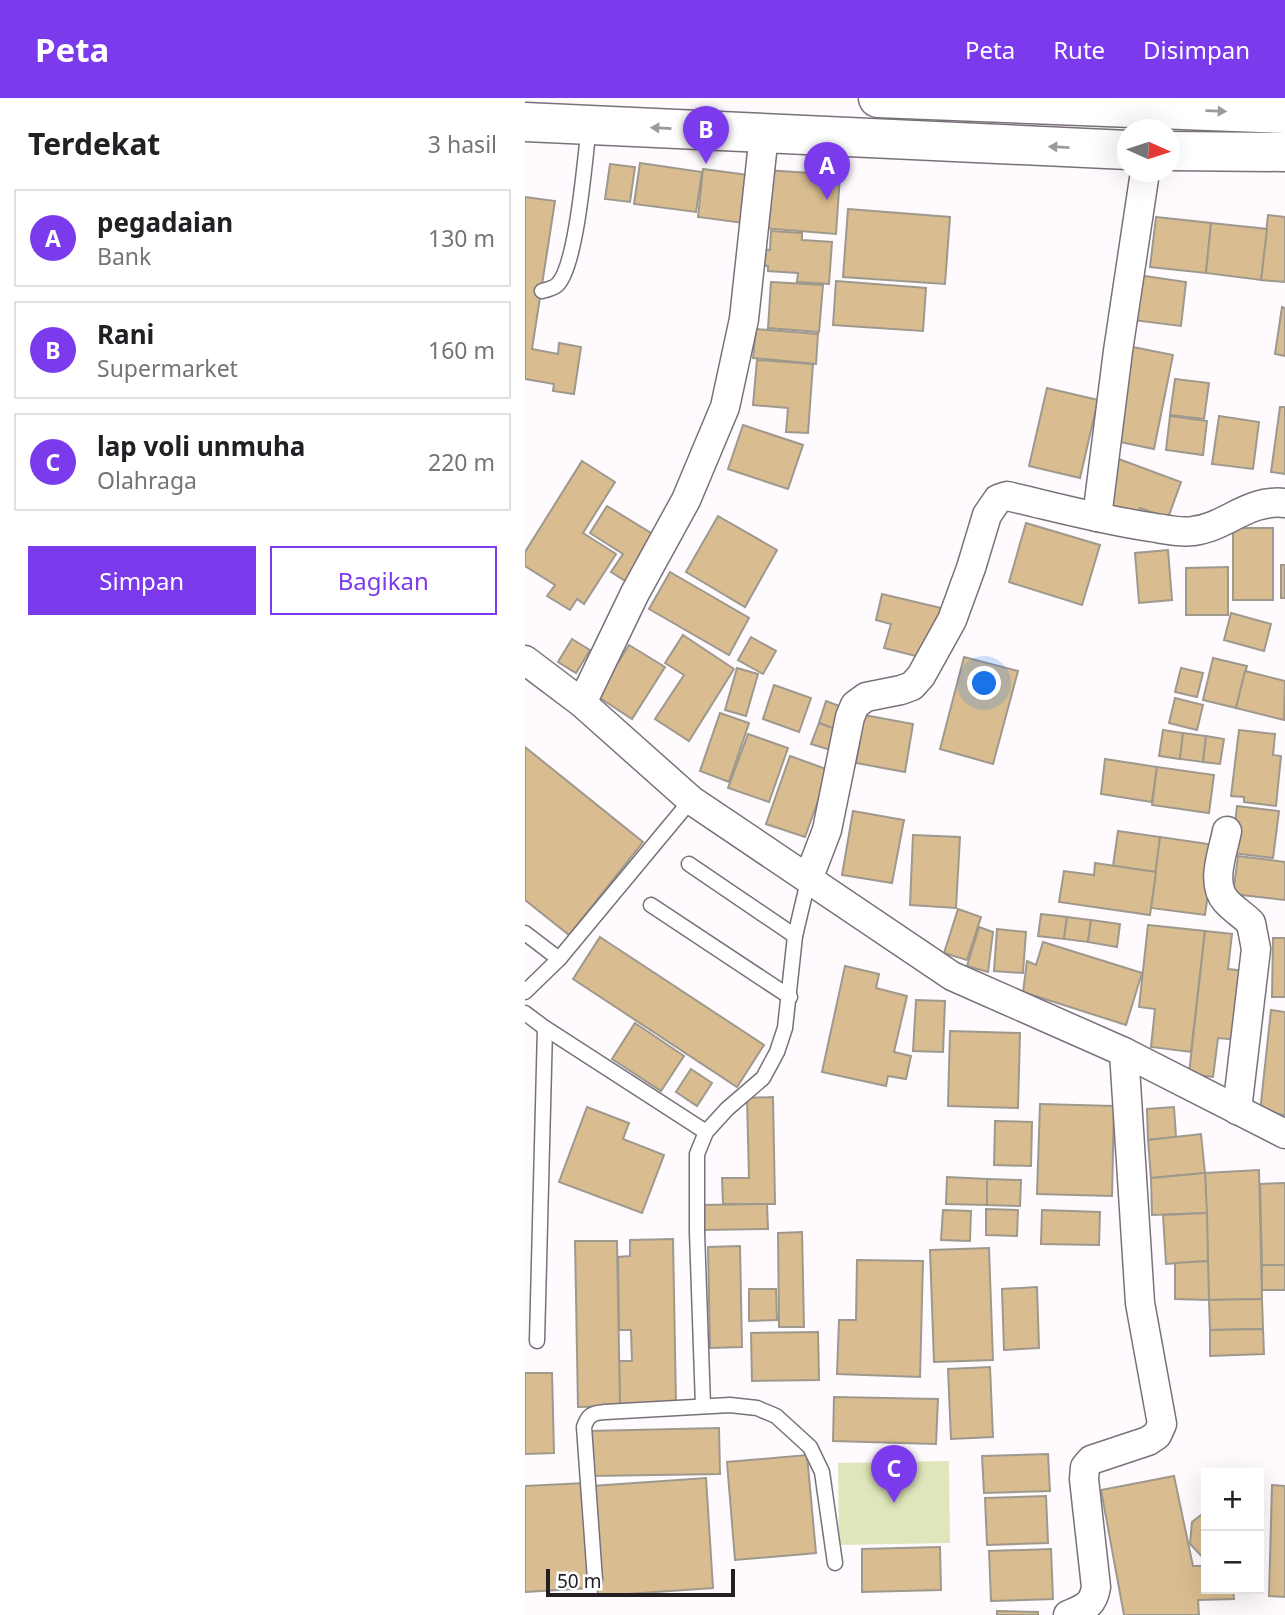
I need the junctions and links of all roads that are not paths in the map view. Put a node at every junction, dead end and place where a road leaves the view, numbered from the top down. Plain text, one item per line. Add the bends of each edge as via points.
1 (879, 98) edge
2 (954, 99) edge
3 (1282, 109) edge
4 (525, 122) edge
5 (589, 125) junction
6 (764, 134) junction
7 (1117, 150) edge
8 (1180, 151) edge
9 (1285, 152) edge
10 (1144, 182) edge
11 (542, 291) dead end
12 (1285, 503) edge
13 (1097, 517) junction
14 (525, 660) edge
15 (582, 703) junction
16 (691, 800) junction
17 (1227, 831) dead end
18 (689, 864) dead end
19 (809, 877) junction
20 (651, 905) dead end
21 (525, 933) edge
22 (795, 936) junction
23 (559, 959) junction
24 (525, 992) edge
25 (790, 997) junction
26 (525, 1013) edge
27 (545, 1028) junction
28 (1124, 1052) junction
29 (1237, 1110) junction
30 (706, 1132) junction
31 (1285, 1134) edge
32 (537, 1342) dead end
33 (703, 1406) junction
34 (835, 1563) dead end
35 (595, 1580) dead end
36 (1068, 1615) edge

1 - 2 highway
2 -> 3 highway
4 - 5 highway
6 -> 5 highway
5 - 11 lane via 566,270 557,286
7 -> 6 highway
6 - 15 street via 744,319 725,407 686,500
8 - 9 highway
10 - 13 street
12 - 13 street via 1262,503 1195,531
13 - 19 street via 1007,496 993,505 952,620 921,676 912,686 866,697 855,705 827,830
14 - 15 street
15 - 16 street
16 - 19 street
16 - 23 lane
17 - 29 street via 1217,880 1220,893 1251,923 1256,949
18 - 22 lane
19 - 22 lane
19 - 28 street via 952,976
20 - 25 lane
21 - 23 lane
22 - 25 lane
23 - 24 lane
25 - 30 lane via 785,1028 764,1078
26 - 27 lane
27 - 30 lane
27 - 32 lane
28 - 29 street
28 - 36 street via 1140,1303 1162,1424 1148,1441 1091,1460 1086,1467 1095,1597 1090,1605
29 - 31 street
30 - 33 lane via 698,1154 696,1188
33 - 34 lane via 757,1408 776,1416 810,1447 823,1472
33 - 35 lane via 588,1417 584,1446

